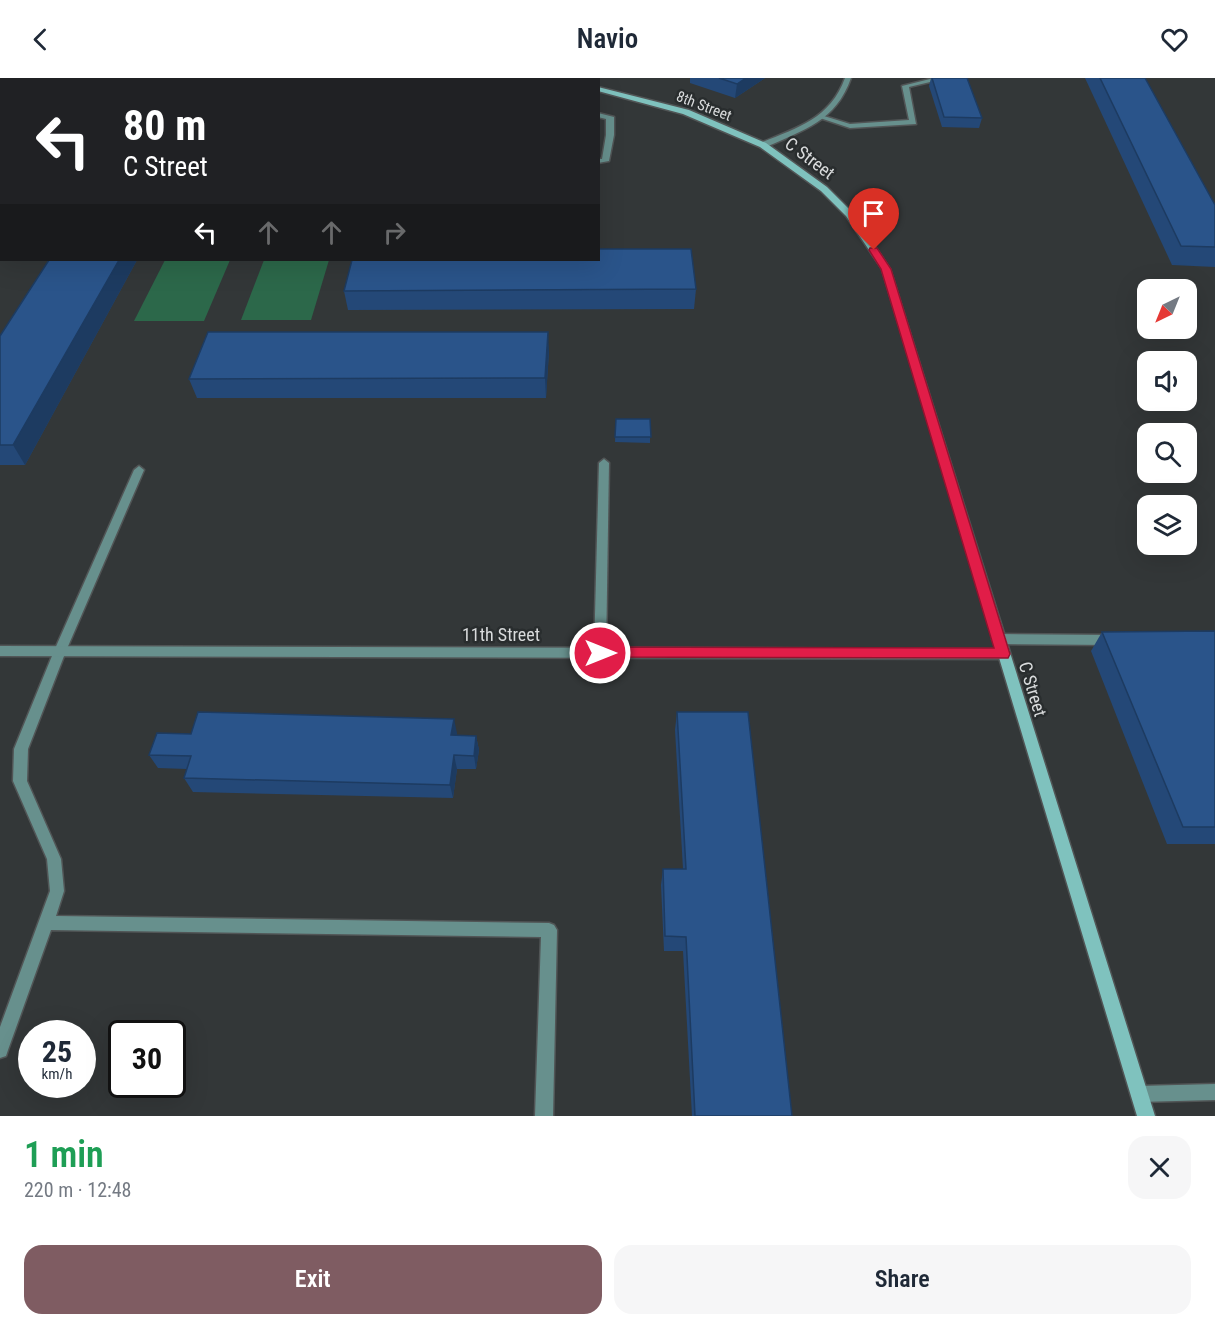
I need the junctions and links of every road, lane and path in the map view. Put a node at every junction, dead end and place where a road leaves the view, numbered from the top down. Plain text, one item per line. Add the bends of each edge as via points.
1 (849, 78) edge
2 (944, 78) edge
3 (600, 90) edge
4 (600, 114) edge
5 (824, 118) junction
6 (763, 145) junction
7 (600, 161) edge
8 (604, 463) dead end
9 (139, 470) dead end
10 (999, 639) junction
11 (1124, 640) edge
12 (0, 651) edge
13 (60, 651) junction
14 (600, 653) junction
15 (1003, 654) junction
16 (46, 922) junction
17 (0, 1050) edge
18 (1215, 1092) edge
19 (1139, 1094) junction
20 (544, 1116) edge
21 (1146, 1116) edge

1 - 5 street via 844,94
2 - 5 street via 905,86 913,122 850,126
3 - 6 street, 8th Street via 686,112
4 - 7 street via 610,117 605,161
5 - 6 street
6 - 10 street, C Street via 824,189 849,214 886,269
8 - 14 street
9 - 13 street
10 - 11 street
10 - 15 street, C Street
12 - 13 street, 11th Street
13 - 14 street, 11th Street
13 - 16 street via 21,749 20,781 54,859 57,891
14 - 15 street, 11th Street
15 - 19 street, C Street
16 - 17 street
16 - 20 street via 549,930
18 - 19 street
19 - 21 street, C Street

